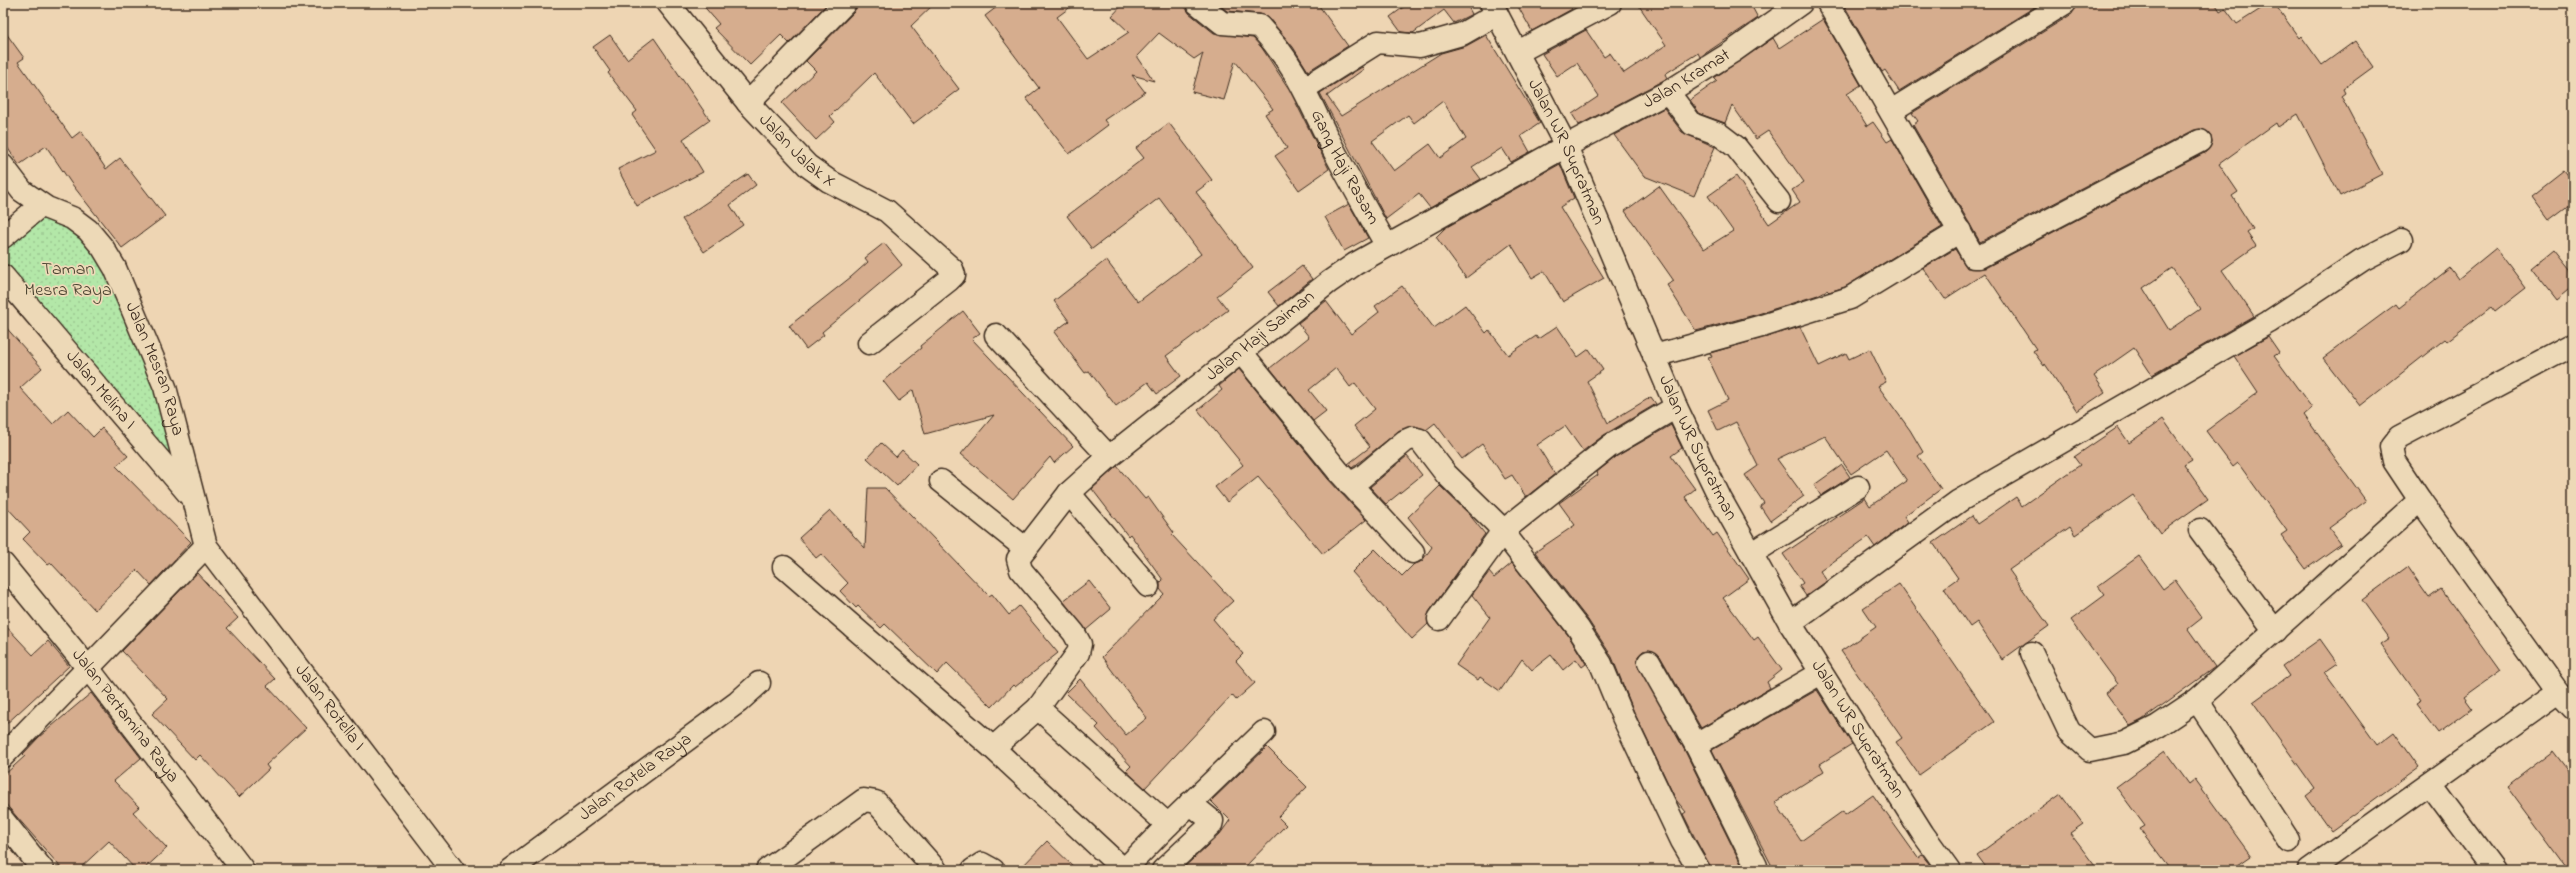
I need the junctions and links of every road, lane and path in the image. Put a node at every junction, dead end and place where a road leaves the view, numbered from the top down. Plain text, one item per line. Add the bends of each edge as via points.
1 (668, 3) edge
2 (845, 3) edge
3 (1197, 3) edge
4 (1610, 3) edge
5 (1801, 3) edge
6 (1828, 3) edge
7 (2065, 3) edge
8 (1494, 8) edge
9 (1518, 52) junction
10 (1305, 88) junction
11 (1668, 92) junction
12 (748, 103) junction
13 (1890, 111) junction
14 (2200, 141) dead end
15 (1566, 146) junction
16 (3, 166) edge
17 (1779, 201) dead end
18 (41, 205) junction
19 (1960, 231) junction
20 (3, 237) edge
21 (2401, 240) dead end
22 (1388, 246) junction
23 (3, 276) edge
24 (996, 336) dead end
25 (869, 343) dead end
26 (2573, 345) edge
27 (1241, 352) junction
28 (1654, 356) junction
29 (1676, 407) junction
30 (1109, 457) junction
31 (941, 481) dead end
32 (1349, 484) junction
33 (1858, 487) dead end
34 (1069, 493) junction
35 (2420, 500) junction
36 (197, 503) junction
37 (2200, 530) dead end
38 (1503, 531) junction
39 (206, 546) junction
40 (1026, 550) junction
41 (1413, 552) dead end
42 (1751, 554) junction
43 (3, 564) edge
44 (784, 567) dead end
45 (1148, 586) dead end
46 (1439, 619) dead end
47 (1790, 624) junction
48 (2275, 631) junction
49 (2032, 653) dead end
50 (1649, 662) dead end
51 (88, 668) junction
52 (1821, 673) junction
53 (758, 683) dead end
54 (2558, 692) junction
55 (2197, 700) junction
56 (1038, 708) junction
57 (2573, 708) edge
58 (1264, 732) dead end
59 (1696, 745) junction
60 (993, 748) junction
61 (3, 756) edge
62 (2430, 784) junction
63 (1190, 803) junction
64 (3, 820) edge
65 (1168, 824) junction
66 (2290, 841) dead end
67 (1756, 866) dead end
68 (43, 870) edge
69 (243, 870) edge
70 (452, 870) edge
71 (510, 870) edge
72 (767, 870) edge
73 (935, 870) edge
74 (973, 870) edge
75 (993, 870) edge
76 (1124, 870) edge
77 (1163, 870) edge
78 (1699, 870) edge
79 (1949, 870) edge
80 (2309, 870) edge
81 (2494, 870) edge

1 - 12 street, Jalan Jalak X
2 - 12 street
3 - 10 street, Gang Haji Rasam via 1222,23 1259,26 1279,47
4 - 9 street
5 - 11 street, Jalan Kramat via 1732,52
6 - 13 street
7 - 13 street
8 - 9 street, Jalan WR Supratman
8 - 10 street via 1462,34 1420,46 1378,42
9 - 15 street, Jalan WR Supratman
10 - 22 street, Gang Haji Rasam via 1350,181
11 - 15 street, Jalan Kramat
11 - 17 street via 1692,124 1719,134 1736,147
12 - 25 street, Jalan Jalak X via 808,166 829,181 887,211 952,269 954,275 949,280
13 - 19 street
14 - 19 street via 1978,257 1970,254
15 - 22 street, Jalan Haji Saiman
15 - 28 street, Jalan WR Supratman
16 - 18 street, Jalan Mesran Raya via 22,191
18 - 20 street
18 - 36 street, Jalan Mesran Raya via 72,218 88,230 115,268 160,370
19 - 28 street via 1850,298
21 - 47 street via 2362,260 2270,322 1959,501
22 - 27 street, Jalan Haji Saiman via 1328,282
23 - 36 street, Jalan Melina I
24 - 30 street
26 - 35 street via 2399,437 2391,447 2394,461
27 - 30 street, Jalan Haji Saiman
27 - 32 street
28 - 29 street, Jalan WR Supratman
29 - 38 street via 1610,446
29 - 42 street, Jalan WR Supratman via 1720,498
30 - 34 street, Jalan Haji Saiman
31 - 40 street
32 - 38 street via 1362,477 1405,441 1412,438 1420,440 1446,474
32 - 41 street
33 - 42 street
34 - 40 street, Jalan Haji Saiman
34 - 45 street
35 - 48 street
35 - 54 street
36 - 39 street, Jalan Mesran Raya
37 - 48 street
38 - 46 street
38 - 78 street via 1578,628 1601,664 1623,717 1682,841
39 - 51 street
39 - 70 street, Jalan Rotella I
40 - 56 street, Jalan Haji Saiman via 1018,559 1019,565 1080,644 1078,653
42 - 47 street, Jalan WR Supratman
43 - 51 street, Jalan Pertamina Raya
44 - 60 street
47 - 52 street, Jalan WR Supratman
48 - 55 street
49 - 55 street via 2069,731 2090,750 2124,743 2158,726
50 - 59 street
51 - 61 street
51 - 69 street, Jalan Pertamina Raya
52 - 59 street
52 - 79 street, Jalan WR Supratman via 1923,834
53 - 71 street, Jalan Rotela Raya via 738,702
54 - 57 street
54 - 62 street
55 - 66 street
56 - 60 street
56 - 65 street
58 - 63 street
59 - 67 street
60 - 76 street
62 - 80 street
62 - 81 street
63 - 65 street
63 - 77 street via 1209,817 1211,825
64 - 68 street
65 - 76 street
72 - 73 street via 864,800 876,802
74 - 75 street via 982,864

